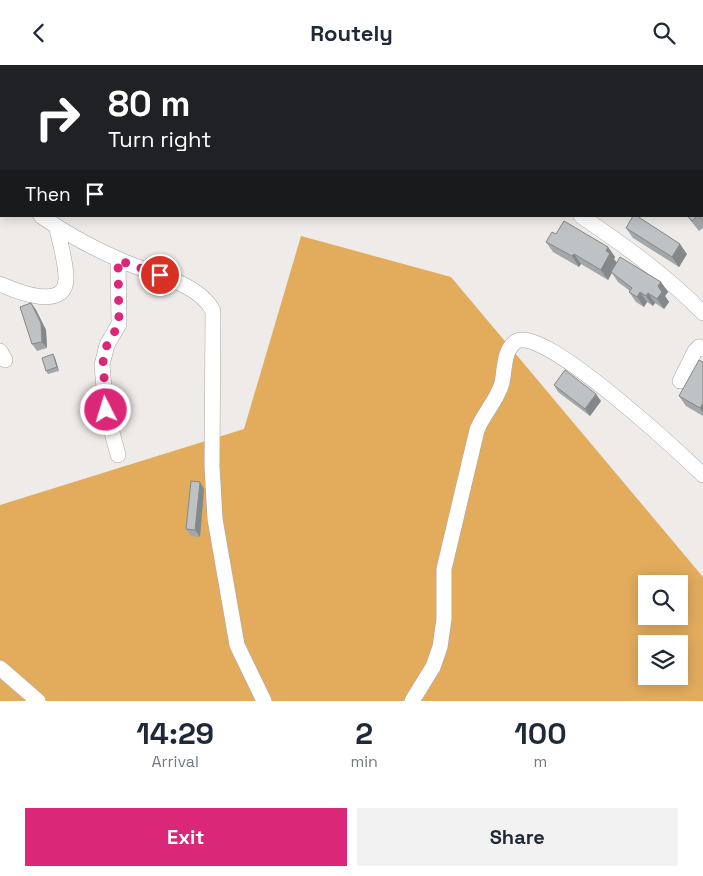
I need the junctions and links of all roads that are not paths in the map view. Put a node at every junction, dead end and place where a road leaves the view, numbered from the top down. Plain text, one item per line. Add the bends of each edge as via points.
1 (42, 217) edge
2 (582, 217) edge
3 (58, 228) junction
4 (118, 260) junction
5 (0, 284) edge
6 (703, 313) edge
7 (703, 349) edge
8 (680, 381) dead end
9 (118, 455) dead end
10 (703, 475) edge
11 (0, 668) edge
12 (38, 701) edge
13 (264, 701) edge
14 (412, 701) edge

1 - 3 street
2 - 6 street via 635,252
3 - 4 street
3 - 5 street via 66,280 62,291 52,297 40,298
4 - 9 street via 119,324 107,345 102,365 106,410
4 - 13 street via 197,292 213,311 215,519 237,645
7 - 8 street via 699,347 695,351
10 - 14 street via 670,443 565,358 534,342 520,340 514,343 509,350 499,393 477,431 444,569 444,619 440,647 433,667
11 - 12 street

